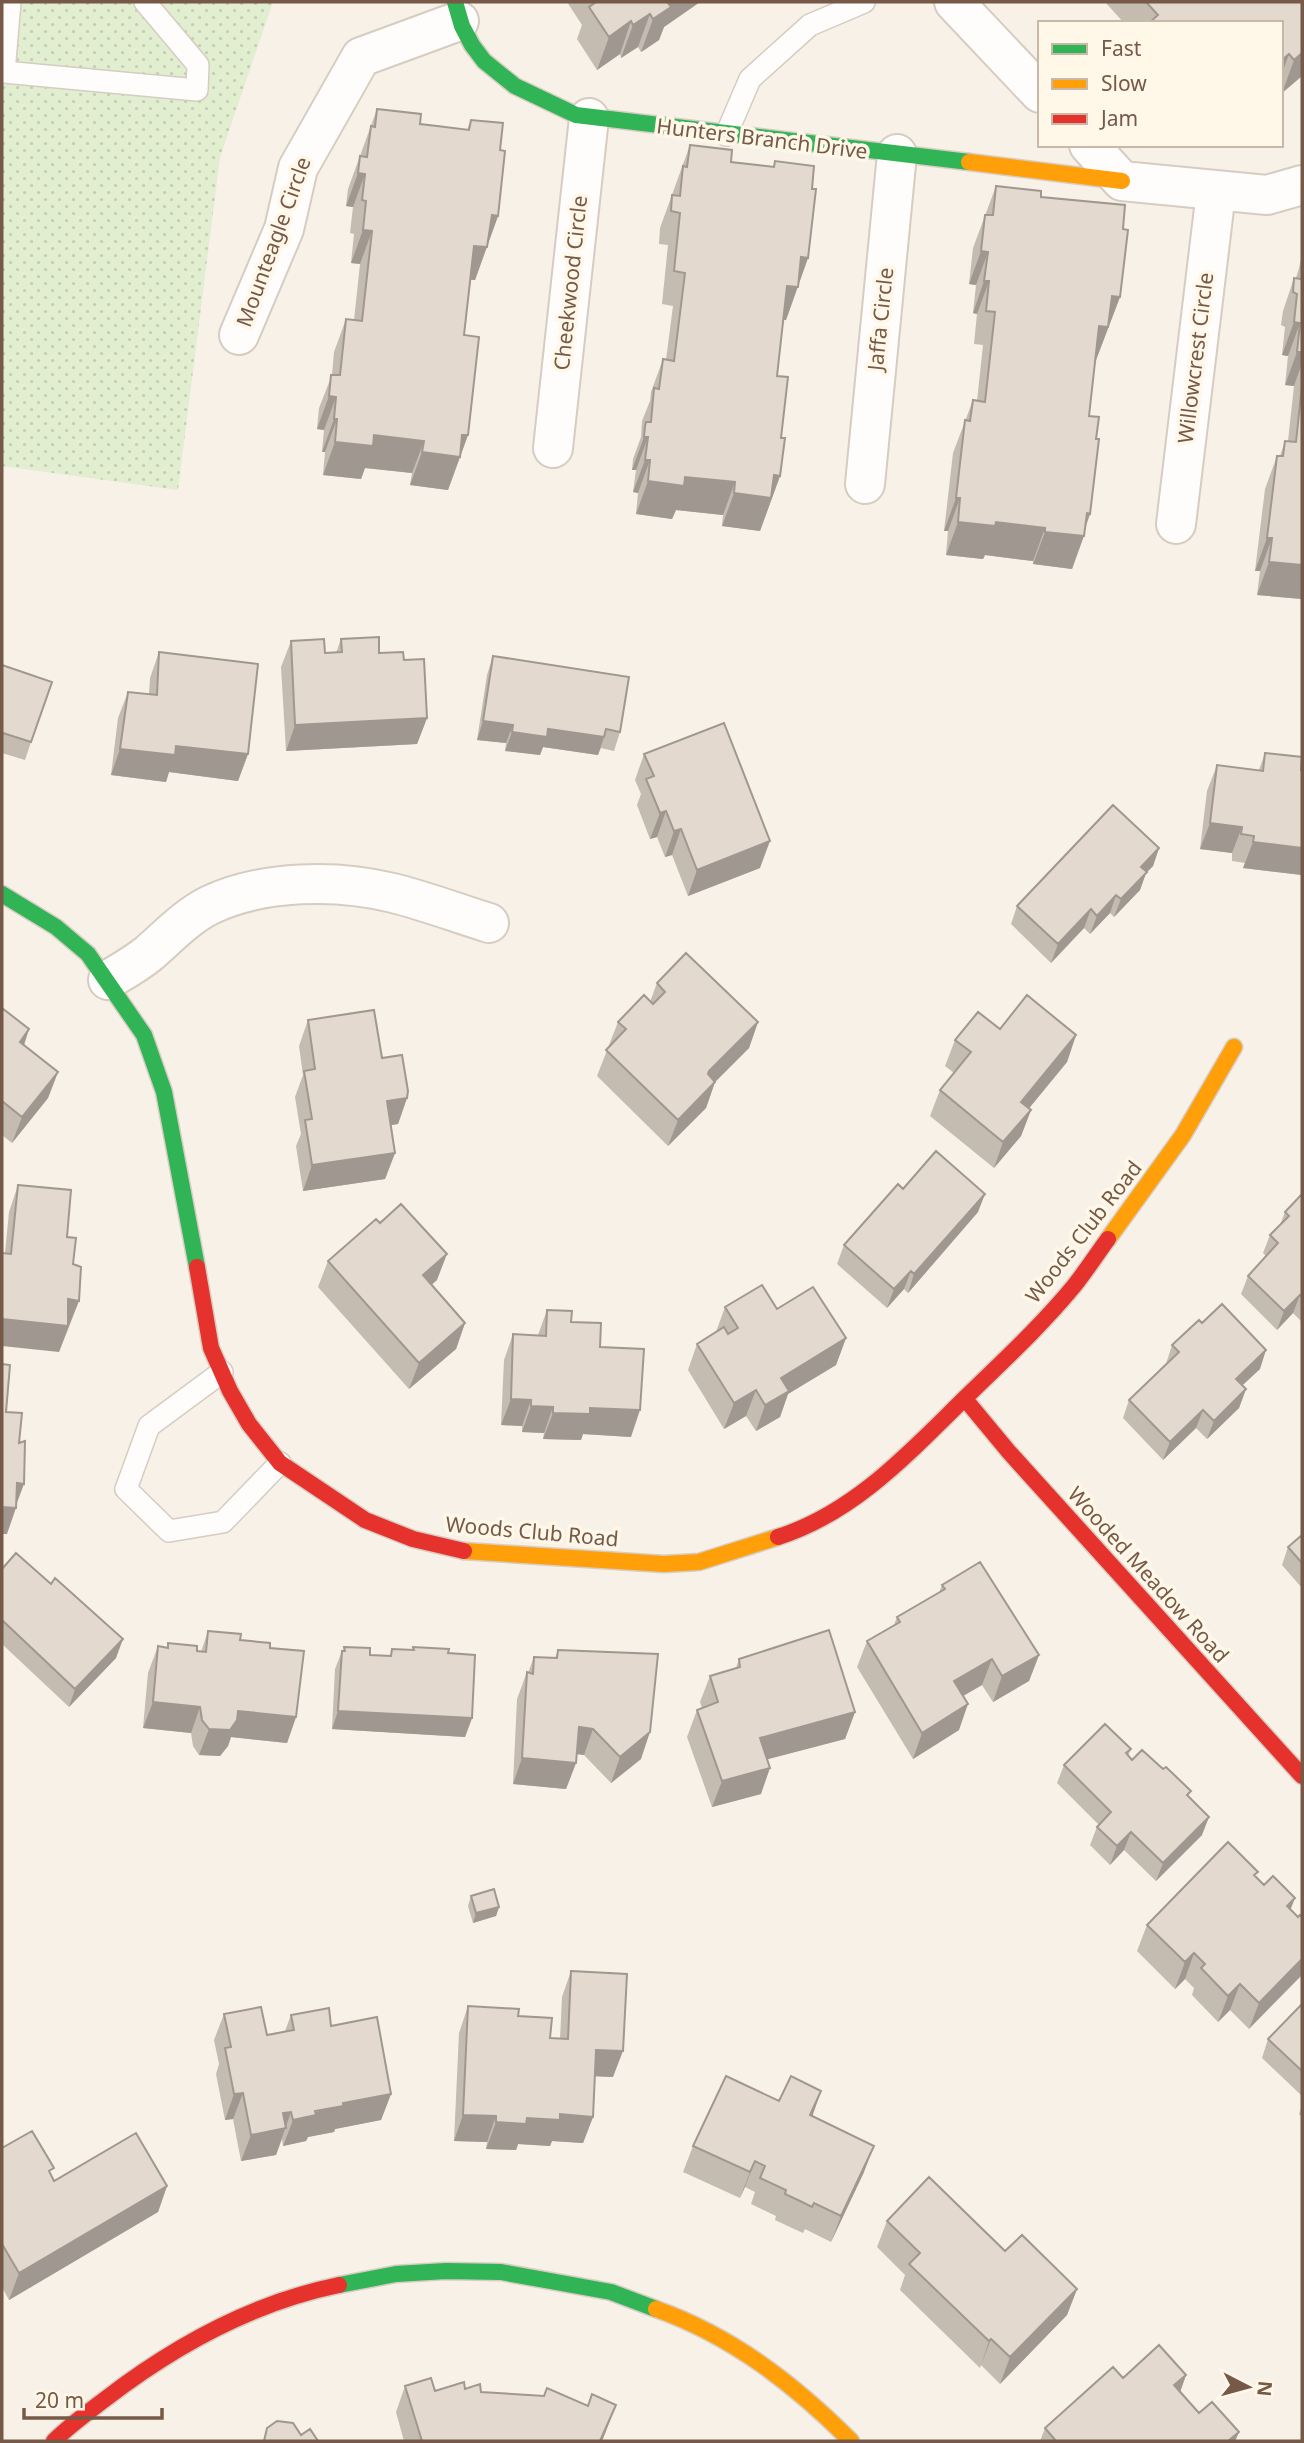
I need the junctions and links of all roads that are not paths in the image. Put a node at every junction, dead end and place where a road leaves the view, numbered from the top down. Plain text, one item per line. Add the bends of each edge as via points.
1 (10, 2) edge
2 (145, 2) edge
3 (864, 2) edge
4 (954, 2) edge
5 (457, 11) edge
6 (1038, 91) edge
7 (589, 118) junction
8 (726, 135) junction
9 (1091, 147) edge
10 (897, 155) junction
11 (1122, 181) junction
12 (1302, 185) edge
13 (1216, 192) junction
14 (239, 335) dead end
15 (553, 448) dead end
16 (864, 484) dead end
17 (1176, 524) dead end
18 (2, 894) edge
19 (489, 923) dead end
20 (108, 980) junction
21 (1234, 1047) dead end
22 (222, 1372) junction
23 (965, 1399) junction
24 (280, 1463) junction
25 (1302, 1776) edge
26 (54, 2441) edge
27 (851, 2441) edge

1 - 2 lane via 4,72 197,90 198,65
3 - 8 lane via 810,25 750,79
4 - 6 street
5 - 7 street, Hunters Branch Drive via 467,40 486,65 529,96
5 - 14 street, Mounteagle Circle via 361,57 298,168 284,229
7 - 8 street, Hunters Branch Drive
7 - 15 street, Cheekwood Circle
8 - 10 street, Hunters Branch Drive
9 - 11 street
10 - 11 street, Hunters Branch Drive
10 - 16 street, Jaffa Circle
11 - 13 street, Hunters Branch Drive
12 - 13 street, Hunters Branch Drive via 1267,195
13 - 17 street, Willowcrest Circle
18 - 20 street, Woods Club Road via 56,927 88,954
19 - 20 street via 392,892 324,883 282,886 209,905
20 - 22 street, Woods Club Road via 144,1035 164,1092 211,1348
21 - 23 street, Woods Club Road via 1183,1135 1074,1286
22 - 24 street, Woods Club Road via 249,1424
22 - 24 lane via 149,1426 127,1489 169,1531 223,1522
23 - 24 street, Woods Club Road via 890,1472 851,1501 801,1530 699,1562 664,1564 457,1551 365,1520
23 - 25 street, Wooded Meadow Road
26 - 27 street via 183,2344 244,2314 331,2287 396,2274 446,2271 501,2272 611,2292 671,2314 775,2373

